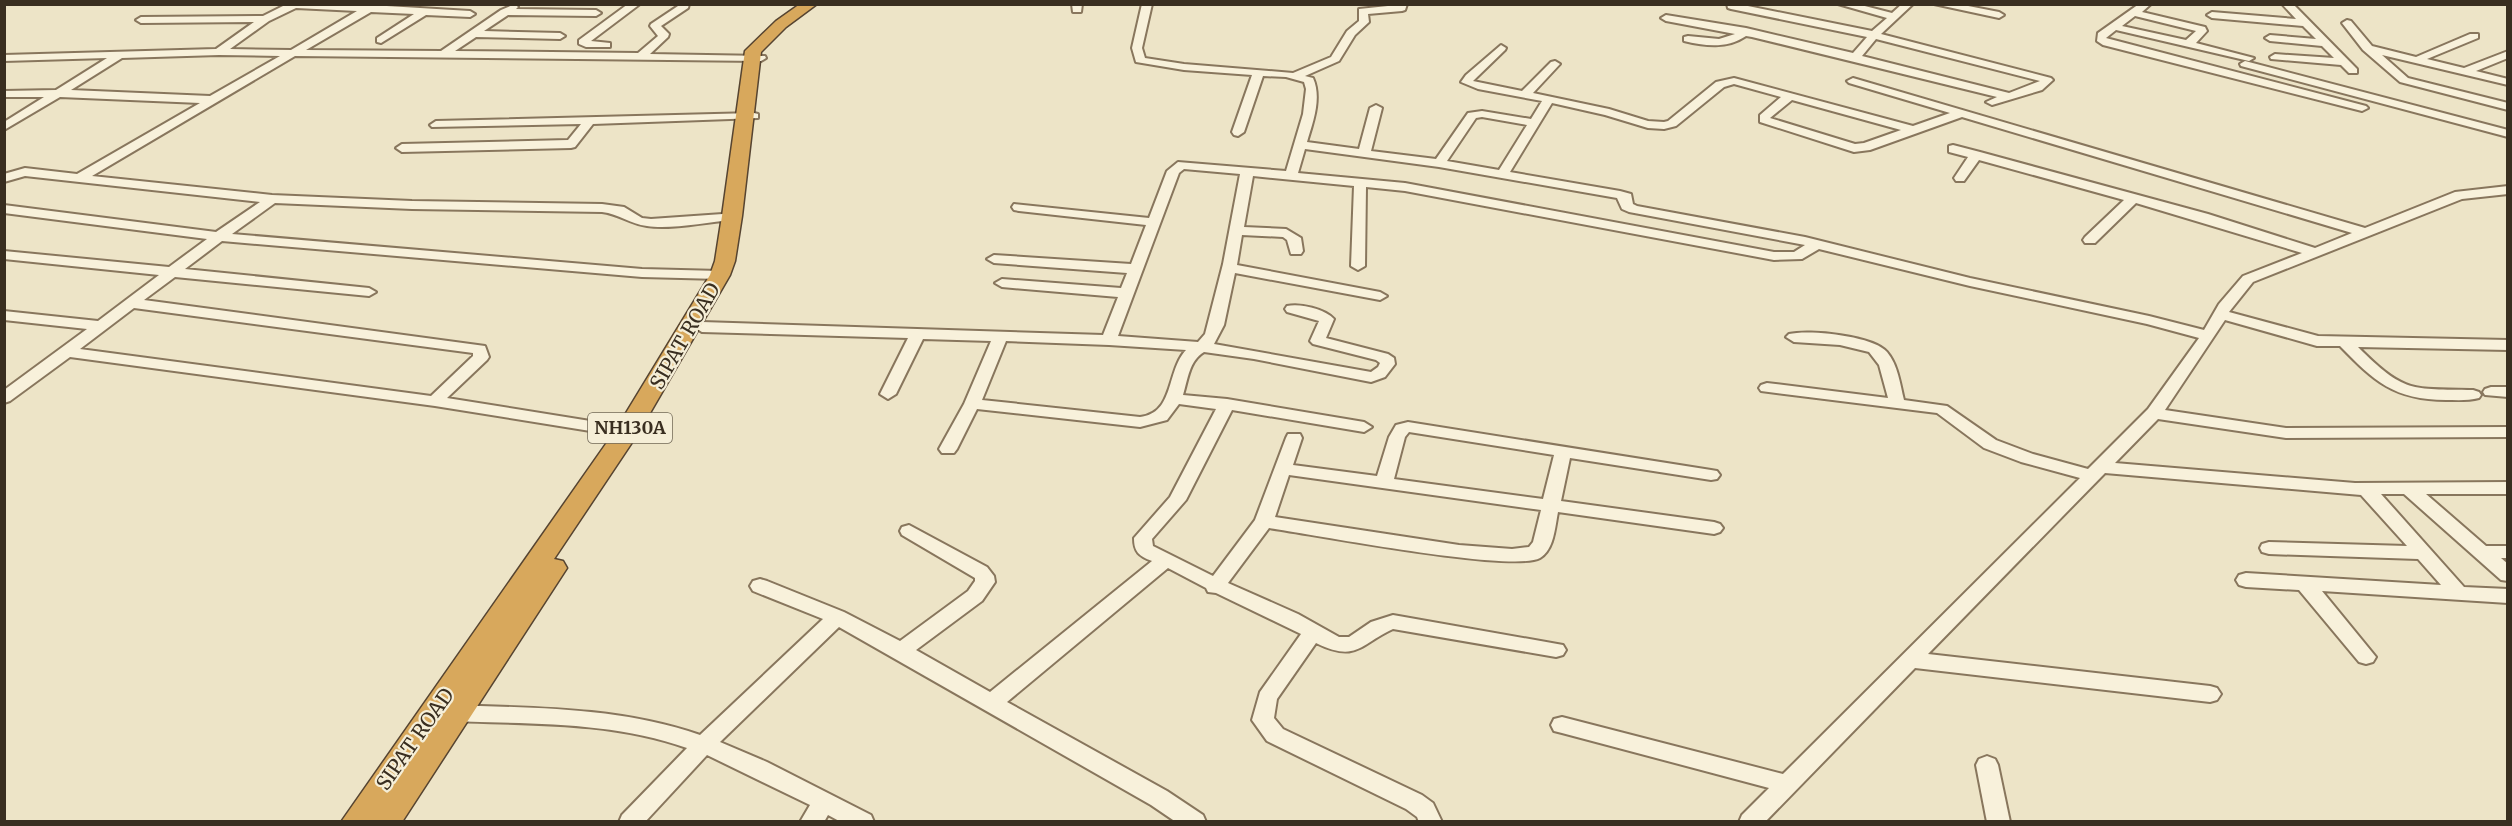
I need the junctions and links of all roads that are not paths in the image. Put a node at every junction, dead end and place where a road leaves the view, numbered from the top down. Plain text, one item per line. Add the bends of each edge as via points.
1 (408, 4) edge
2 (463, 4) edge
3 (516, 4) edge
4 (635, 4) edge
5 (810, 4) edge
6 (816, 4) edge
7 (1147, 4) edge
8 (1402, 4) edge
9 (1843, 4) edge
10 (1908, 4) edge
11 (1939, 4) edge
12 (2146, 4) edge
13 (2273, 4) edge
14 (296, 5) edge
15 (2287, 5) edge
16 (685, 6) edge
17 (1731, 6) dead end
18 (368, 7) edge
19 (398, 10) junction
20 (425, 11) junction
21 (506, 12) junction
22 (2135, 12) junction
23 (448, 13) junction
24 (596, 13) dead end
25 (470, 14) dead end
26 (1999, 15) dead end
27 (2212, 15) dead end
28 (1896, 17) junction
29 (1666, 18) dead end
30 (141, 20) dead end
31 (265, 20) junction
32 (2305, 23) junction
33 (2347, 23) dead end
34 (2115, 27) junction
35 (1746, 31) junction
36 (473, 33) junction
37 (1874, 35) junction
38 (560, 36) dead end
39 (2474, 36) dead end
40 (2270, 38) dead end
41 (1688, 39) dead end
42 (381, 40) dead end
43 (2325, 43) junction
44 (2188, 44) junction
45 (651, 47) junction
46 (2367, 47) junction
47 (1502, 48) dead end
48 (219, 52) junction
49 (295, 53) junction
50 (121, 54) junction
51 (444, 54) junction
52 (2508, 54) edge
53 (641, 56) junction
54 (1856, 56) junction
55 (2275, 57) dead end
56 (4, 58) edge
57 (756, 58) junction
58 (2250, 58) junction
59 (2419, 59) junction
60 (2343, 62) junction
61 (1555, 64) dead end
62 (2462, 70) junction
63 (2353, 71) dead end
64 (1259, 72) junction
65 (1297, 75) junction
66 (2234, 76) junction
67 (1853, 81) dead end
68 (2507, 82) edge
69 (55, 93) junction
70 (4, 94) edge
71 (1524, 95) junction
72 (2007, 96) junction
73 (1790, 97) junction
74 (2421, 97) junction
75 (214, 100) junction
76 (1548, 100) junction
77 (1992, 102) dead end
78 (2508, 107) edge
79 (1376, 108) dead end
80 (2362, 108) dead end
81 (1961, 113) junction
82 (749, 116) junction
83 (589, 122) junction
84 (495, 123) junction
85 (1533, 123) junction
86 (436, 125) dead end
87 (4, 127) edge
88 (1913, 130) junction
89 (1238, 132) dead end
90 (2508, 134) edge
91 (1299, 145) junction
92 (471, 146) junction
93 (402, 148) dead end
94 (1953, 149) dead end
95 (1364, 152) junction
96 (1976, 155) junction
97 (1439, 163) junction
98 (1247, 171) junction
99 (1503, 173) junction
100 (1291, 176) junction
101 (4, 178) edge
102 (80, 178) junction
103 (1960, 178) dead end
104 (1360, 182) junction
105 (2508, 190) edge
106 (2133, 198) junction
107 (272, 199) junction
108 (1019, 207) dead end
109 (4, 209) edge
110 (1652, 213) junction
111 (732, 216) junction
112 (1153, 222) junction
113 (1236, 231) junction
114 (1642, 231) junction
115 (2364, 232) junction
116 (220, 237) junction
117 (2090, 240) dead end
118 (1816, 244) junction
119 (1296, 251) dead end
120 (2314, 252) junction
121 (4, 255) edge
122 (994, 260) dead end
123 (1358, 266) dead end
124 (1230, 268) junction
125 (1136, 269) junction
126 (170, 272) junction
127 (720, 275) junction
128 (1002, 283) dead end
129 (369, 292) dead end
130 (1126, 294) junction
131 (1380, 296) dead end
132 (132, 303) junction
133 (1292, 309) dead end
134 (2220, 314) junction
135 (4, 315) edge
136 (101, 326) junction
137 (702, 327) junction
138 (918, 334) junction
139 (2208, 336) junction
140 (1000, 337) junction
141 (1794, 338) dead end
142 (1109, 340) junction
143 (2344, 342) junction
144 (2508, 345) edge
145 (1204, 347) junction
146 (68, 352) junction
147 (4, 382) edge
148 (24, 384) junction
149 (1767, 388) dead end
150 (2491, 392) dead end
151 (2508, 392) edge
152 (888, 394) dead end
153 (2473, 395) dead end
154 (4, 398) edge
155 (1174, 399) junction
156 (435, 401) junction
157 (1897, 403) junction
158 (972, 404) junction
159 (1227, 404) junction
160 (2154, 413) junction
161 (1364, 427) dead end
162 (2508, 432) edge
163 (634, 433) junction
164 (1294, 438) dead end
165 (948, 449) dead end
166 (1563, 452) junction
167 (1283, 469) junction
168 (2096, 471) junction
169 (1712, 475) dead end
170 (1384, 484) junction
171 (2508, 488) edge
172 (2366, 489) junction
173 (2409, 489) junction
174 (1551, 506) junction
175 (1264, 521) junction
176 (1714, 528) dead end
177 (909, 531) dead end
178 (2269, 548) dead end
179 (2482, 552) junction
180 (2508, 552) edge
181 (2423, 553) junction
182 (1167, 560) junction
183 (2508, 574) edge
184 (2246, 580) dead end
185 (2305, 584) junction
186 (760, 585) dead end
187 (1215, 586) junction
188 (2459, 593) junction
189 (2508, 596) edge
190 (837, 617) junction
191 (1313, 632) junction
192 (1556, 650) dead end
193 (901, 651) junction
194 (2366, 657) dead end
195 (1910, 660) junction
196 (2210, 694) dead end
197 (991, 703) junction
198 (445, 713) junction
199 (1562, 725) dead end
200 (704, 744) junction
201 (1987, 765) dead end
202 (1788, 784) junction
203 (824, 802) junction
204 (358, 822) edge
205 (383, 822) edge
206 (630, 822) edge
207 (811, 822) edge
208 (863, 822) edge
209 (1195, 822) edge
210 (1431, 822) edge
211 (1750, 822) edge
212 (2000, 822) edge

1 - 19 street
2 - 23 street
3 - 21 street
4 - 45 street via 583,44
5 - 57 highway, SIPAT ROAD / NH130A via 756,46
6 - 57 highway, SIPAT ROAD / NH130A via 776,35
7 - 64 street via 1137,48 1140,60
8 - 65 street via 1396,10 1363,11 1364,22 1351,33 1338,57
9 - 28 street
10 - 28 street
11 - 26 street
12 - 22 street
13 - 15 street
14 - 18 street
14 - 31 street
15 - 32 street
16 - 45 street via 655,26 664,34
17 - 37 street
18 - 19 street
18 - 49 street
19 - 20 street
20 - 23 street
20 - 42 street
21 - 24 street
21 - 36 street
22 - 34 street
22 - 44 street via 2179,18 2201,29
23 - 25 street
27 - 32 street
28 - 37 street
29 - 35 street
30 - 31 street
31 - 48 street
32 - 43 street
33 - 46 street
34 - 44 street
34 - 66 street via 2101,39
35 - 41 street via 1727,43
35 - 54 street
36 - 38 street
36 - 51 street
37 - 54 street
37 - 72 street via 2047,80 2038,89
39 - 59 street
40 - 43 street
43 - 60 street
44 - 58 street
45 - 53 street
46 - 59 street
46 - 74 street
47 - 71 street via 1467,82
48 - 49 street
48 - 50 street
49 - 51 street
49 - 75 street
50 - 56 street
50 - 69 street
51 - 53 street
52 - 62 street
53 - 57 street
54 - 72 street
55 - 60 street
57 - 82 highway, SIPAT ROAD / NH130A
58 - 66 street
58 - 74 street
59 - 62 street
60 - 63 street
61 - 71 street
62 - 68 street
62 - 74 street
64 - 65 street
64 - 89 street
65 - 91 street via 1309,80 1312,93
66 - 80 street
67 - 81 street
69 - 70 street
69 - 75 street
69 - 87 street
71 - 76 street
72 - 77 street
73 - 76 street via 1741,82 1724,82 1672,124 1664,126
73 - 88 street
73 - 88 street via 1764,120 1854,148
74 - 78 street
74 - 90 street
75 - 102 street
76 - 85 street
79 - 95 street
81 - 88 street
81 - 115 street
82 - 83 street
82 - 111 highway, SIPAT ROAD / NH130A
82 - 137 highway, SIPAT ROAD / NH130A via 746,219 728,282
83 - 84 street
83 - 92 street via 571,144
84 - 86 street
84 - 92 street
85 - 97 street via 1472,115
85 - 99 street
91 - 95 street
91 - 100 street
92 - 93 street
94 - 96 street
95 - 97 street
96 - 103 street
96 - 106 street
97 - 99 street
98 - 100 street
98 - 112 street via 1194,165 1176,167
98 - 113 street
99 - 110 street via 1620,195 1626,197 1630,208
100 - 104 street
101 - 102 street via 25,172
102 - 107 street
104 - 114 street
104 - 123 street
105 - 115 street via 2460,195
106 - 117 street
106 - 120 street
107 - 111 street via 602,208 619,210 638,221 651,223
107 - 116 street
108 - 112 street
109 - 116 street
110 - 114 street
110 - 118 street
111 - 127 highway, SIPAT ROAD / NH130A
112 - 125 street
113 - 119 street via 1286,233 1294,238
113 - 124 street
114 - 118 street via 1774,256 1797,256
115 - 120 street
116 - 126 street
116 - 127 street via 642,273
118 - 139 street
120 - 134 street via 2248,279
121 - 126 street
122 - 125 street
124 - 131 street
124 - 145 street via 1214,331
125 - 130 street
126 - 129 street
126 - 132 street
127 - 163 highway, SIPAT ROAD / NH130A
128 - 130 street
130 - 142 street
132 - 136 street
132 - 156 street via 480,349 481,357
133 - 145 street via 1327,319 1318,341 1382,357 1388,364 1371,377
134 - 139 street
134 - 143 street via 2308,339
135 - 136 street
136 - 146 street
137 - 138 street
137 - 163 highway, SIPAT ROAD / NH130A
138 - 140 street
138 - 152 street
139 - 160 street
140 - 142 street
140 - 158 street
141 - 157 street via 1857,343 1876,349 1885,361
142 - 145 street
143 - 144 street
143 - 153 street via 2381,376 2403,390
145 - 155 street via 1185,360
146 - 148 street
146 - 156 street
147 - 148 street
148 - 154 street
149 - 157 street
150 - 151 street
155 - 158 street via 1161,418 1149,422
155 - 159 street
156 - 163 street
157 - 168 street via 1950,413 1989,444
158 - 165 street
159 - 161 street
159 - 182 street via 1178,500 1143,537 1143,548
160 - 162 street via 2297,433
160 - 168 street
163 - 198 highway, SIPAT ROAD / NH130A
164 - 167 street
166 - 169 street
166 - 170 street via 1425,428 1405,428 1397,437
166 - 174 street
167 - 170 street
167 - 175 street
168 - 172 street
168 - 195 street
170 - 174 street
171 - 173 street
172 - 173 street
172 - 181 street
173 - 179 street
174 - 175 street via 1539,549 1525,555 1459,551
174 - 176 street
175 - 187 street
177 - 193 street via 980,572 985,582 975,596
178 - 181 street
179 - 180 street
179 - 183 street
181 - 188 street
182 - 187 street
182 - 197 street
184 - 185 street
185 - 188 street
185 - 194 street
186 - 190 street
187 - 191 street
188 - 189 street
190 - 193 street
190 - 200 street
191 - 192 street via 1335,644 1355,644 1380,624 1393,622
191 - 210 street via 1267,698 1263,720 1275,735 1414,802 1425,810
193 - 197 street
195 - 196 street
195 - 202 street
197 - 209 street
198 - 200 street via 611,721
198 - 204 highway, SIPAT ROAD / NH130A
198 - 205 highway, SIPAT ROAD / NH130A
199 - 202 street
200 - 203 street
200 - 206 street
201 - 212 street
202 - 211 street
203 - 207 street
203 - 208 street

